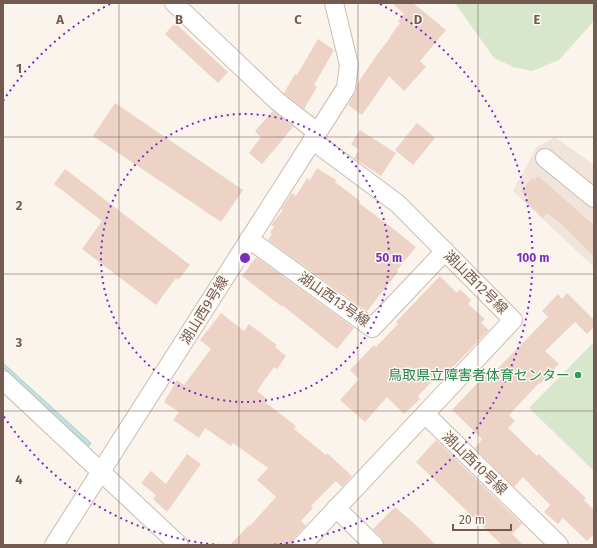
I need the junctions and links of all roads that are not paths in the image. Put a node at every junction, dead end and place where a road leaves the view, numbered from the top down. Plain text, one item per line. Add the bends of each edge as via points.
1 (174, 3) edge
2 (334, 3) edge
3 (315, 136) junction
4 (544, 158) dead end
5 (594, 198) edge
6 (249, 240) junction
7 (445, 252) junction
8 (3, 380) edge
9 (425, 414) junction
10 (101, 472) junction
11 (336, 508) junction
12 (54, 545) edge
13 (179, 545) edge
14 (302, 545) edge
15 (374, 545) edge
16 (559, 545) edge

1 - 3 street, 湖山西12号線
2 - 3 street, 湖山西9号線 via 349,65 346,88
3 - 6 street, 湖山西9号線
3 - 7 street, 湖山西12号線 via 398,204
4 - 5 street
6 - 7 street, 湖山西13号線 via 372,328
6 - 10 street, 湖山西9号線
7 - 9 street, 湖山西12号線 via 513,320
8 - 10 street
9 - 11 street, 湖山西12号線
9 - 16 street, 湖山西10号線
10 - 12 street, 湖山西9号線
10 - 13 street
11 - 14 street, 湖山西12号線
11 - 15 street

